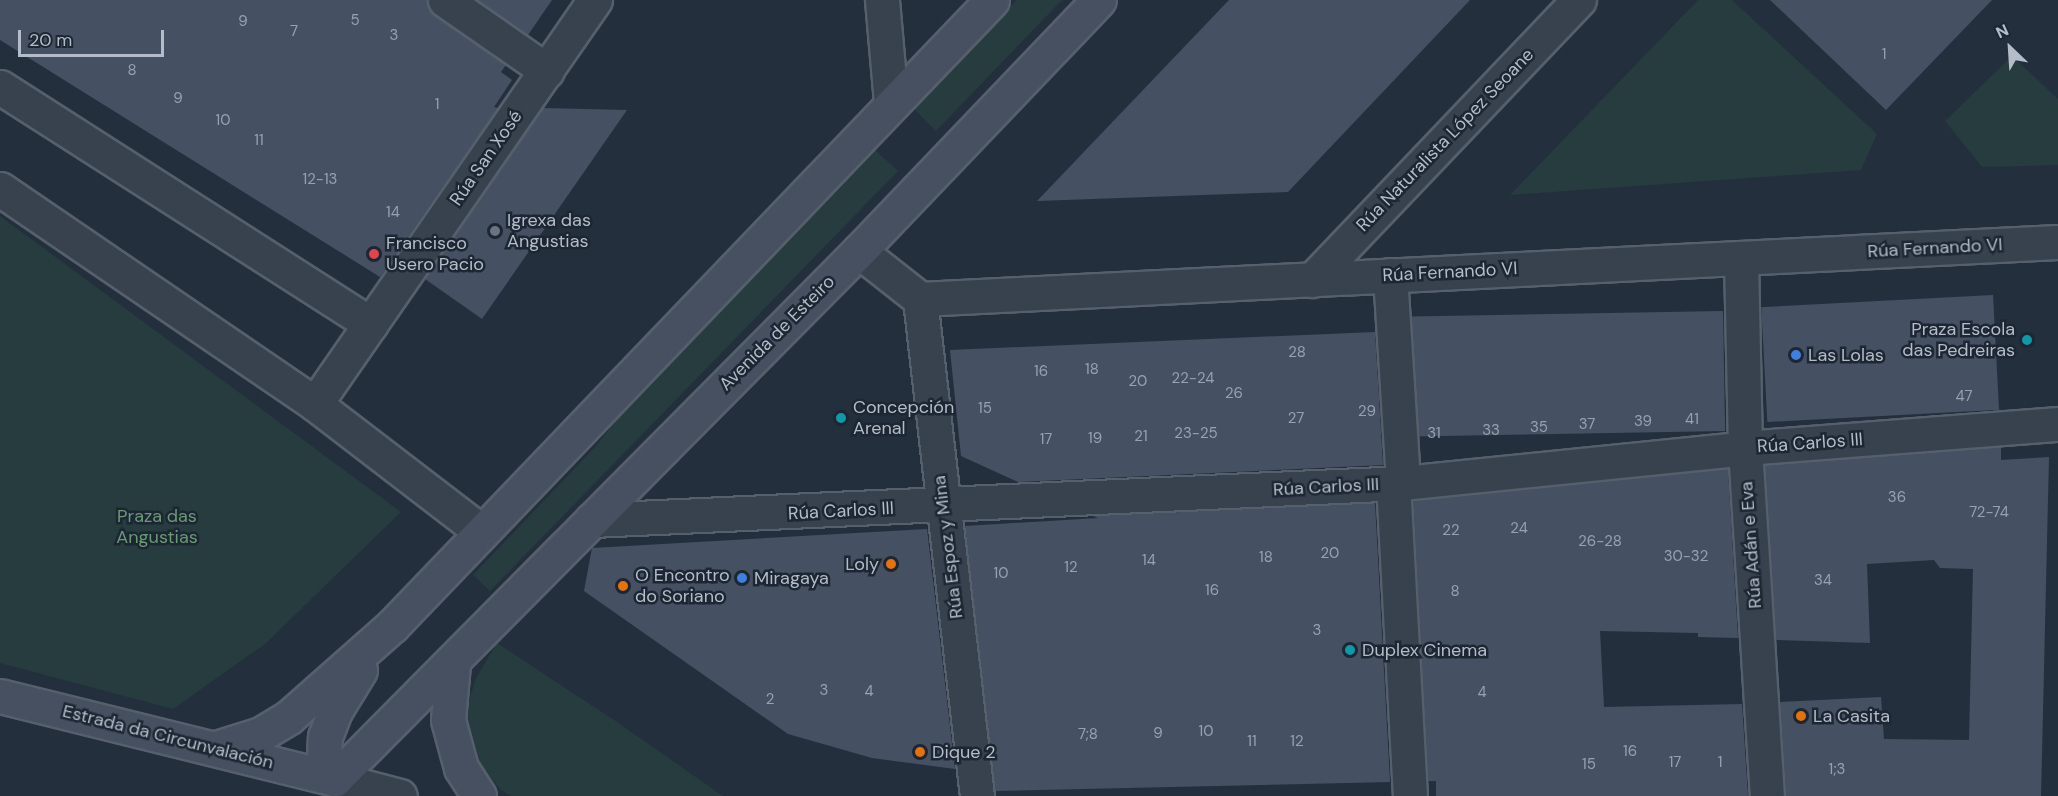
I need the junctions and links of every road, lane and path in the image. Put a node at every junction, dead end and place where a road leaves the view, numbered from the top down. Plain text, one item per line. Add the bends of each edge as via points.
1 (445, 0) edge
2 (595, 0) edge
3 (882, 0) edge
4 (992, 0) edge
5 (1100, 0) edge
6 (1578, 0) edge
7 (547, 71) junction
8 (0, 87) edge
9 (891, 102) junction
10 (0, 189) edge
11 (2058, 242) edge
12 (859, 251) junction
13 (1741, 258) junction
14 (1390, 275) junction
15 (1312, 280) junction
16 (920, 299) junction
17 (371, 324) junction
18 (315, 405) junction
19 (2058, 423) edge
20 (1745, 448) junction
21 (1398, 483) junction
22 (943, 506) junction
23 (592, 520) junction
24 (482, 532) junction
25 (392, 626) junction
26 (453, 664) junction
27 (0, 696) edge
28 (216, 748) junction
29 (335, 779) junction
30 (400, 796) edge
31 (479, 796) edge
32 (977, 796) edge
33 (1410, 796) edge
34 (1767, 796) edge

1 - 7 street
2 - 7 street, Rúa San Xosé
3 - 9 street
4 - 9 main road
5 - 12 main road, Avenida de Esteiro
6 - 15 street, Rúa Naturalista López Seoane
7 - 17 street, Rúa San Xosé
8 - 17 street
9 - 24 main road
10 - 18 street
11 - 13 street, Rúa Fernando VI
12 - 16 street
12 - 23 main road, Avenida de Esteiro
13 - 14 street, Rúa Fernando VI
13 - 20 street, Rúa Adán e Eva
14 - 15 street, Rúa Fernando VI
14 - 21 street
15 - 16 street, Rúa Fernando VI
16 - 22 street, Rúa Espoz y Mina
17 - 18 street, Rúa San Xosé
18 - 24 street
19 - 20 street, Rúa Carlos III
20 - 21 street, Rúa Carlos III
20 - 34 street, Rúa Adán e Eva
21 - 22 street, Rúa Carlos III
21 - 33 street
22 - 23 street, Rúa Carlos III
22 - 32 street, Rúa Espoz y Mina
23 - 26 main road, Avenida de Esteiro
24 - 25 main road
25 - 28 main road via 289,717 261,734
25 - 29 main road via 352,682 325,737 324,761
26 - 29 main road, Avenida de Esteiro
26 - 31 main road via 448,720 461,768
27 - 28 main road, Estrada da Circunvalación
28 - 29 main road, Estrada da Circunvalación
29 - 30 street

